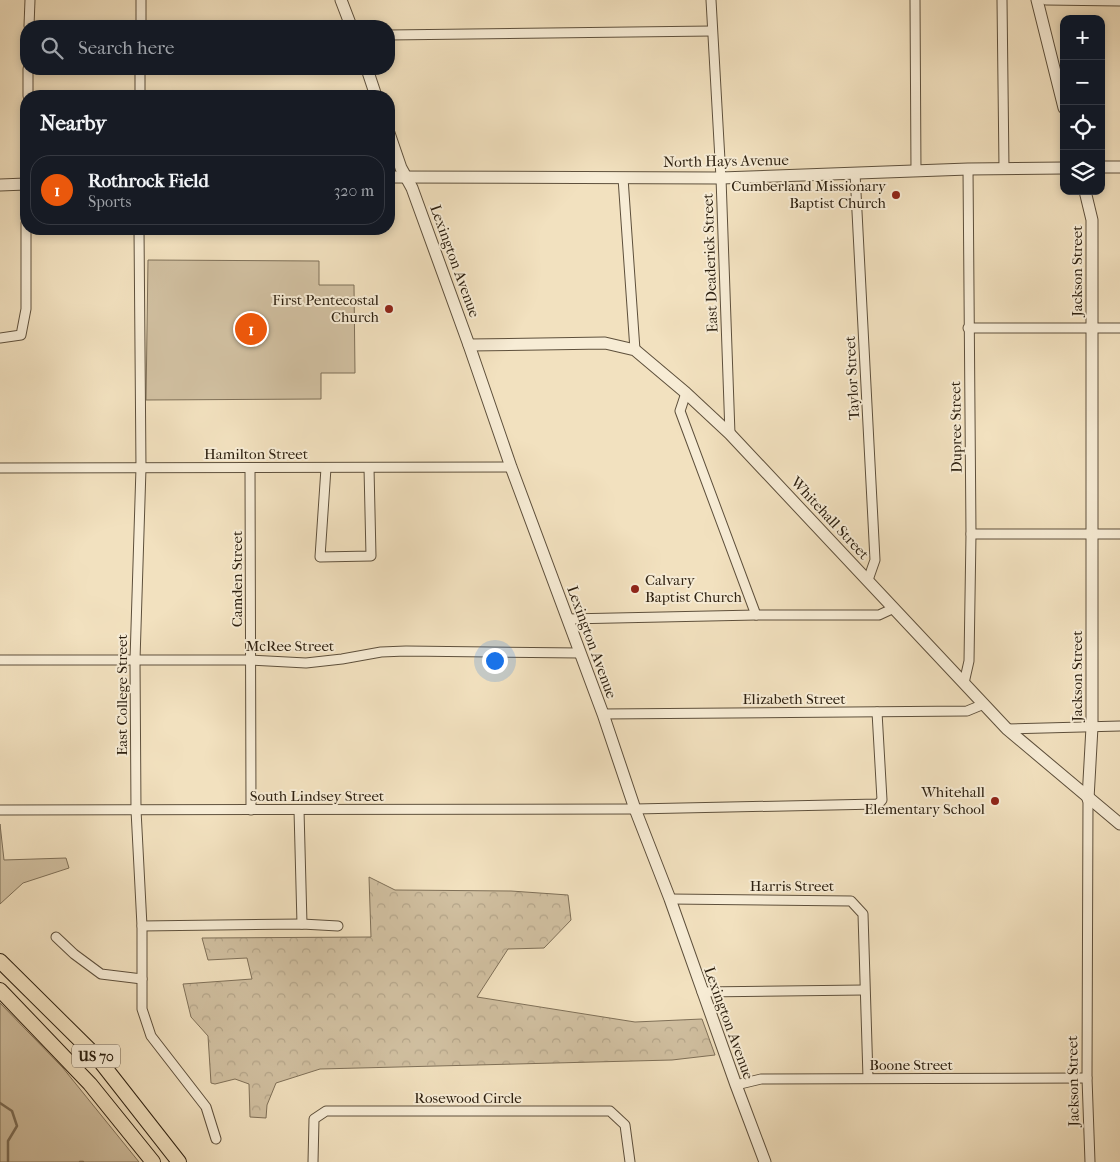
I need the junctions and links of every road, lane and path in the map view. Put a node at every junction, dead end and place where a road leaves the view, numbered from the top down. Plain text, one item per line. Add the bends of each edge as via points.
1 (30, 0) edge
2 (141, 0) edge
3 (341, 0) edge
4 (711, 0) edge
5 (915, 0) edge
6 (1002, 0) edge
7 (1037, 0) edge
8 (1046, 0) edge
9 (1092, 1) edge
10 (1120, 1) edge
11 (29, 20) edge
12 (141, 20) edge
13 (349, 20) edge
14 (712, 31) junction
15 (395, 36) edge
16 (28, 75) edge
17 (140, 75) edge
18 (368, 75) edge
19 (28, 90) edge
20 (140, 90) edge
21 (374, 90) edge
22 (1063, 105) edge
23 (395, 149) edge
24 (1105, 167) edge
25 (1120, 167) edge
26 (1004, 168) junction
27 (1060, 168) edge
28 (968, 169) junction
29 (916, 171) junction
30 (855, 172) junction
31 (405, 176) junction
32 (395, 177) edge
33 (623, 178) junction
34 (721, 178) junction
35 (20, 184) edge
36 (0, 185) edge
37 (1086, 195) edge
38 (26, 235) edge
39 (139, 235) edge
40 (968, 328) junction
41 (1092, 328) junction
42 (1120, 328) edge
43 (0, 338) edge
44 (469, 345) junction
45 (634, 350) junction
46 (686, 393) junction
47 (730, 434) junction
48 (0, 468) edge
49 (141, 468) junction
50 (250, 468) junction
51 (326, 468) junction
52 (369, 468) junction
53 (511, 468) junction
54 (971, 534) junction
55 (1092, 534) junction
56 (1120, 534) edge
57 (868, 580) junction
58 (892, 609) junction
59 (756, 615) junction
60 (568, 620) junction
61 (579, 653) junction
62 (0, 660) edge
63 (135, 660) junction
64 (250, 660) junction
65 (964, 683) junction
66 (984, 704) junction
67 (877, 712) junction
68 (603, 714) junction
69 (1120, 726) edge
70 (1092, 727) junction
71 (1007, 730) junction
72 (1088, 799) junction
73 (635, 809) junction
74 (0, 810) edge
75 (136, 810) junction
76 (251, 810) junction
77 (299, 810) junction
78 (1120, 824) edge
79 (670, 899) junction
80 (302, 924) junction
81 (142, 926) junction
82 (338, 926) dead end
83 (56, 937) dead end
84 (0, 961) edge
85 (142, 979) junction
86 (0, 990) edge
87 (864, 990) junction
88 (702, 992) junction
89 (868, 1078) junction
90 (1087, 1078) junction
91 (736, 1085) junction
92 (216, 1139) dead end
93 (153, 1162) edge
94 (180, 1162) edge
95 (313, 1162) edge
96 (630, 1162) edge
97 (765, 1162) edge
98 (1090, 1162) edge

1 - 11 street
2 - 12 street
3 - 13 street
4 - 14 street, East Deaderick Street
5 - 29 street
6 - 26 street
7 - 22 street
8 - 9 street
9 - 10 street
14 - 15 street
14 - 34 street, East Deaderick Street
16 - 19 street
17 - 20 street
18 - 21 street
23 - 31 street, Lexington Avenue
24 - 25 street
26 - 27 street, North Hays Avenue
26 - 28 street, North Hays Avenue
28 - 29 street, North Hays Avenue
28 - 40 street, Dupree Street
29 - 30 street, North Hays Avenue
30 - 34 street, North Hays Avenue
30 - 57 street, Taylor Street via 875,560
31 - 32 street, North Hays Avenue
31 - 33 street, North Hays Avenue
31 - 44 street, Lexington Avenue
33 - 34 street, North Hays Avenue
33 - 45 street
34 - 47 street, East Deaderick Street
35 - 36 street
37 - 41 street, Jackson Street via 1092,220
38 - 43 street via 26,309 21,335
39 - 49 street, East College Street
40 - 41 street
40 - 54 street, Dupree Street
41 - 42 street
41 - 55 street, Jackson Street
44 - 45 street, Whitehall Street via 605,343
44 - 53 street, Lexington Avenue
45 - 46 street, Whitehall Street
46 - 47 street, Whitehall Street
46 - 59 street via 680,411
47 - 57 street, Whitehall Street
48 - 49 street, Hamilton Street
49 - 50 street, Hamilton Street
49 - 63 street, East College Street
50 - 51 street, Hamilton Street
50 - 64 street, Camden Street
51 - 52 street, Hamilton Street
51 - 52 street via 320,557 371,556
52 - 53 street, Hamilton Street
53 - 60 street, Lexington Avenue
54 - 55 street
54 - 65 street, Dupree Street via 970,661
55 - 56 street
55 - 70 street, Jackson Street
57 - 58 street, Whitehall Street
58 - 59 street via 878,615
58 - 65 street, Whitehall Street
59 - 60 street
60 - 61 street, Lexington Avenue
61 - 64 street, McRee Street via 406,651 306,662
61 - 68 street, Lexington Avenue
62 - 63 street, McRee Street
63 - 64 street, McRee Street
63 - 75 street, East College Street
64 - 76 street, Camden Street
65 - 66 street, Whitehall Street
66 - 67 street, Elizabeth Street via 967,712
66 - 71 street, Whitehall Street
67 - 68 street, Elizabeth Street
67 - 73 street, South Lindsey Street via 882,800 878,804
68 - 73 street, Lexington Avenue
69 - 70 street
70 - 71 street
70 - 72 street, Jackson Street
71 - 72 street, Whitehall Street
72 - 78 street, Whitehall Street
72 - 90 street, Jackson Street
73 - 77 street, South Lindsey Street
73 - 79 street, Lexington Avenue
74 - 75 street, South Lindsey Street
75 - 76 street, South Lindsey Street
75 - 81 street, East College Street
76 - 77 street, South Lindsey Street
77 - 80 street
79 - 87 street, Harris Street via 851,901 862,914
79 - 88 street, Lexington Avenue
80 - 81 street
80 - 82 street
81 - 85 street, East College Street
83 - 85 street via 101,974
84 - 94 highway, US 70 via 96,1056
85 - 92 street, East College Street via 142,1009 151,1036 206,1107
86 - 93 highway, US 70 via 90,1084
87 - 88 street
87 - 89 street, Harris Street
88 - 91 street, Lexington Avenue
89 - 90 street, Boone Street
89 - 91 street, Boone Street via 761,1079
90 - 98 street, Jackson Street
91 - 97 street, Lexington Avenue
95 - 96 street, Rosewood Circle via 314,1119 326,1111 610,1112 625,1126

